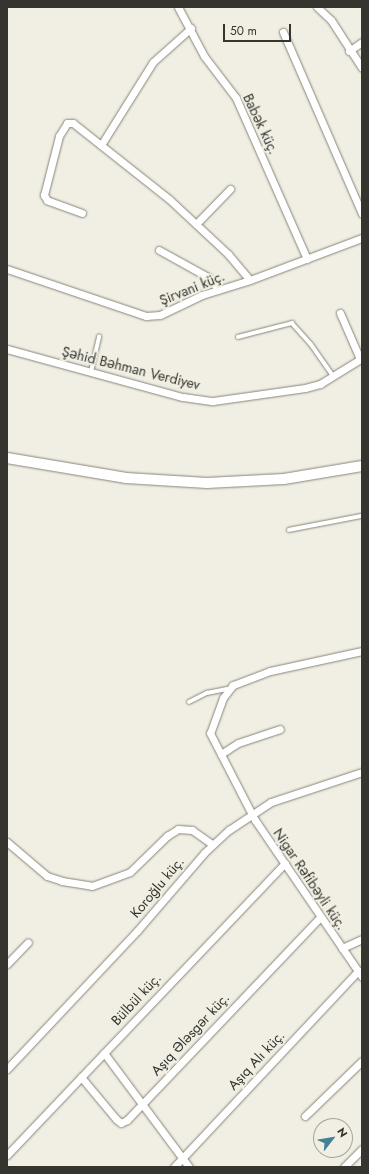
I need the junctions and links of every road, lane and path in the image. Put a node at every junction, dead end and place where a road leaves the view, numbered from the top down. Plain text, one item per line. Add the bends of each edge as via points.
1 (178, 7) edge
2 (317, 7) edge
3 (191, 28) junction
4 (284, 32) dead end
5 (362, 42) edge
6 (350, 50) junction
7 (362, 68) edge
8 (101, 145) junction
9 (230, 189) dead end
10 (82, 213) dead end
11 (362, 214) edge
12 (196, 224) junction
13 (362, 238) edge
14 (159, 250) dead end
15 (307, 259) junction
16 (7, 269) edge
17 (250, 280) junction
18 (218, 289) junction
19 (340, 313) dead end
20 (99, 337) dead end
21 (238, 337) dead end
22 (7, 349) edge
23 (361, 358) edge
24 (91, 372) junction
25 (333, 376) junction
26 (7, 458) edge
27 (362, 466) edge
28 (362, 516) edge
29 (289, 530) dead end
30 (362, 651) edge
31 (227, 689) junction
32 (189, 702) dead end
33 (280, 729) dead end
34 (221, 754) junction
35 (361, 774) edge
36 (253, 814) junction
37 (7, 842) edge
38 (212, 844) junction
39 (285, 863) junction
40 (320, 917) junction
41 (362, 939) edge
42 (28, 942) dead end
43 (342, 948) junction
44 (7, 964) edge
45 (360, 974) edge
46 (104, 1053) junction
47 (362, 1061) edge
48 (7, 1069) edge
49 (81, 1077) junction
50 (143, 1103) junction
51 (305, 1116) dead end
52 (362, 1149) edge
53 (7, 1155) edge
54 (182, 1159) junction
55 (174, 1167) edge
56 (189, 1167) edge
57 (344, 1167) edge

1 - 3 street, Babək küç.
2 - 6 street via 331,20
3 - 8 street via 153,62
3 - 15 street, Babək küç. via 204,56 236,98
4 - 11 street
5 - 6 street
6 - 7 street
8 - 10 street via 73,123 62,127 44,195 48,200
8 - 12 street
9 - 12 street
12 - 17 street via 242,267
13 - 15 street, Şirvani küç.
14 - 18 street via 208,278
15 - 17 street, Şirvani küç.
16 - 18 street, Şirvani küç. via 146,316 160,315
17 - 18 street, Şirvani küç.
19 - 23 street
20 - 24 lane
21 - 25 lane via 292,323 311,344
22 - 24 street, Şəhid Bəhman Verdiyev
23 - 25 street, Şəhid Bəhman Verdiyev
24 - 25 street, Şəhid Bəhman Verdiyev via 183,397 213,401 305,388
26 - 27 main road via 126,478 207,483 284,479
28 - 29 lane
30 - 31 street via 270,671
31 - 32 lane via 207,693
31 - 34 street, Nigar Rəfibəyli küç. via 210,729 211,738
33 - 34 street via 238,743
34 - 36 street, Nigar Rəfibəyli küç.
35 - 36 street, Koroğlu küç. via 282,798
36 - 38 street, Koroğlu küç.
36 - 39 street, Nigar Rəfibəyli küç.
37 - 38 street via 47,876 62,882 92,886 130,872 166,836 178,828 192,830
38 - 48 street, Koroğlu küç. via 137,931
39 - 40 street, Nigar Rəfibəyli küç.
39 - 46 street, Bülbül küç.
40 - 43 street, Nigar Rəfibəyli küç.
40 - 50 street, Aşıq Ələsgər küç.
41 - 43 street
42 - 44 street
43 - 45 street, Nigar Rəfibəyli küç.
45 - 54 street, Aşıq Alı küç.
46 - 49 street, Bülbül küç.
46 - 50 street
47 - 51 street
49 - 50 street, Aşıq Ələsgər küç. via 121,1123
49 - 53 street, Bülbül küç.
50 - 54 street
52 - 57 street
54 - 55 street, Aşıq Alı küç.
54 - 56 street

